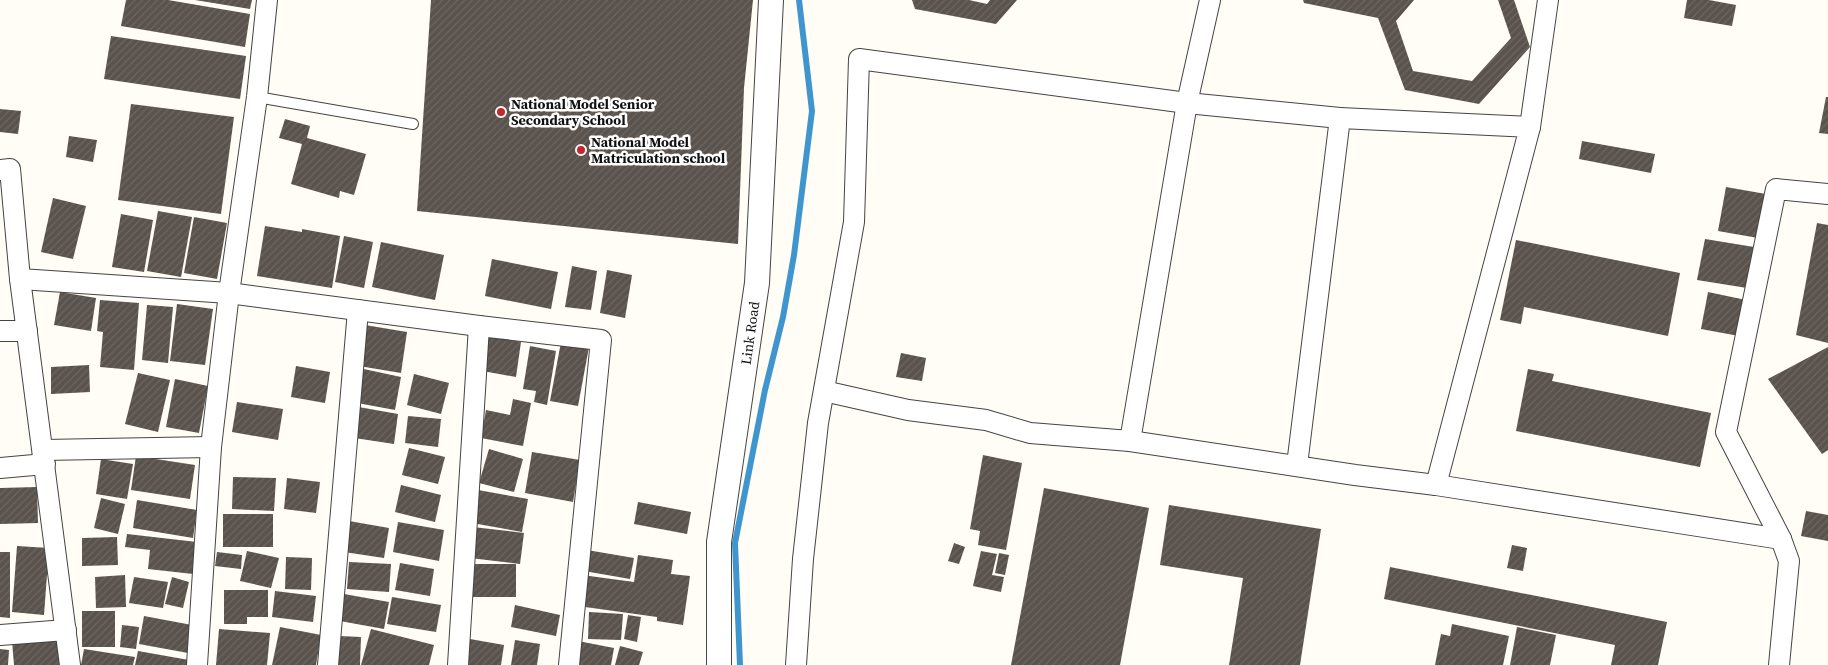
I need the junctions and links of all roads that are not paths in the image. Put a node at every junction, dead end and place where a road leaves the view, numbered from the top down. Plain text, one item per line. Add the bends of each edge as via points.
1 (267, 0) edge
2 (771, 0) edge
3 (1210, 0) edge
4 (1548, 0) edge
5 (257, 97) junction
6 (1187, 103) junction
7 (1340, 118) junction
8 (413, 124) dead end
9 (1530, 126) junction
10 (0, 170) edge
11 (1828, 194) edge
12 (20, 279) junction
13 (229, 293) junction
14 (358, 310) junction
15 (479, 326) junction
16 (27, 331) junction
17 (0, 332) edge
18 (824, 391) junction
19 (1130, 441) junction
20 (211, 447) junction
21 (44, 457) junction
22 (1297, 465) junction
23 (0, 468) edge
24 (1436, 485) junction
25 (1781, 539) junction
26 (66, 630) junction
27 (0, 635) edge
28 (70, 665) edge
29 (197, 665) edge
30 (328, 665) edge
31 (458, 665) edge
32 (569, 665) edge
33 (719, 665) edge
34 (796, 665) edge
35 (1779, 665) edge

1 - 5 street
2 - 33 street, Link Road via 757,283 719,542
3 - 6 street
4 - 9 street
5 - 8 lane
5 - 13 street
6 - 7 street
6 - 18 street via 859,59 854,222
6 - 19 street
7 - 9 street
7 - 22 street
9 - 24 street
10 - 12 street via 10,169
11 - 25 street via 1776,188 1726,432
12 - 13 street
12 - 16 street
13 - 14 street
13 - 20 street
14 - 15 street
14 - 30 street
15 - 31 street
15 - 32 street via 601,340
16 - 17 street
16 - 21 street
18 - 19 street via 908,410 986,420 1030,433
18 - 34 street via 804,559
19 - 22 street
20 - 21 street
20 - 29 street
21 - 23 street
21 - 26 street
22 - 24 street
24 - 25 street
25 - 35 street via 1789,561
26 - 27 street
26 - 28 street

